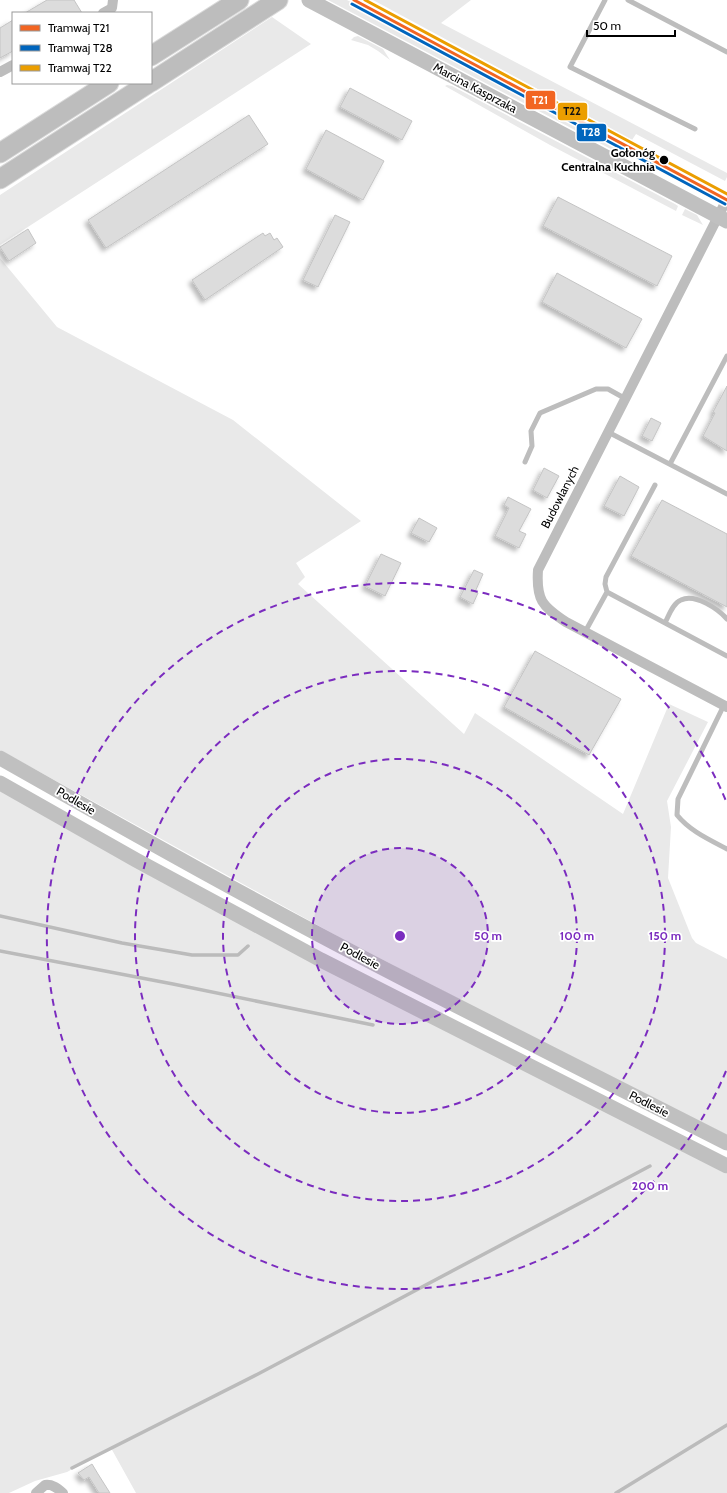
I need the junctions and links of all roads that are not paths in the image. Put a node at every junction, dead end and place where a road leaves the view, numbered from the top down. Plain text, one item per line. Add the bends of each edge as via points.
1 (113, 0) edge
2 (239, 0) edge
3 (278, 0) edge
4 (309, 0) edge
5 (605, 0) edge
6 (628, 0) edge
7 (105, 12) edge
8 (727, 52) edge
9 (152, 55) edge
10 (12, 66) edge
11 (0, 72) edge
12 (152, 81) edge
13 (107, 84) edge
14 (147, 84) edge
15 (695, 129) dead end
16 (0, 153) edge
17 (0, 179) edge
18 (727, 199) edge
19 (723, 219) edge
20 (727, 356) edge
21 (626, 399) junction
22 (608, 432) junction
23 (525, 462) dead end
24 (670, 464) junction
25 (655, 485) dead end
26 (727, 494) edge
27 (607, 592) junction
28 (727, 619) edge
29 (665, 623) junction
30 (585, 632) junction
31 (727, 656) edge
32 (726, 706) edge
33 (0, 758) edge
34 (0, 783) edge
35 (727, 849) edge
36 (727, 1143) edge
37 (727, 1166) edge
38 (36, 1493) edge
39 (63, 1493) edge

1 - 7 street via 112,8
2 - 9 highway
3 - 12 highway
4 - 19 street, Marcina Kasprzaka
5 - 15 lane via 570,66
6 - 8 lane
10 - 11 street
13 - 16 highway
14 - 17 highway
18 - 19 street, Budowlanych
19 - 21 street, Budowlanych
20 - 24 lane
21 - 22 street, Budowlanych
21 - 23 lane via 608,389 596,389 540,413 531,431 532,446
22 - 24 lane
22 - 30 street, Budowlanych via 538,570 537,585 541,600 549,610
24 - 26 lane
25 - 27 lane via 606,577
27 - 29 lane
27 - 30 lane
28 - 29 lane via 715,608 687,598 673,606
29 - 31 lane
30 - 32 street, Budowlanych
32 - 35 lane via 678,799 677,815 695,832
33 - 36 street, Podlesie via 145,840 412,984
34 - 37 street, Podlesie via 321,960
38 - 39 street via 50,1484

